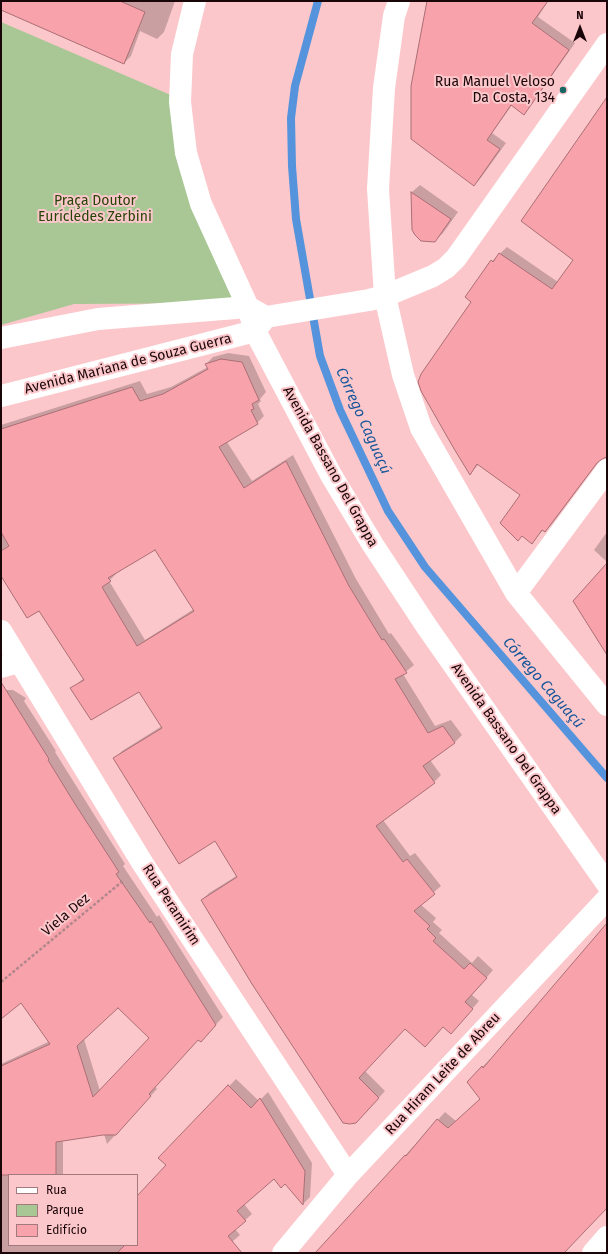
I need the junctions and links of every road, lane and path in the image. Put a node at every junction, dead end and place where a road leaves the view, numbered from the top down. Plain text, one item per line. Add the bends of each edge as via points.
1 (194, 1) edge
2 (399, 1) edge
3 (607, 44) edge
4 (377, 298) junction
5 (256, 318) junction
6 (1, 338) edge
7 (1, 396) edge
8 (607, 470) edge
9 (516, 593) junction
10 (1, 631) edge
11 (10, 664) edge
12 (607, 705) edge
13 (143, 864) junction
14 (607, 884) edge
15 (607, 899) edge
16 (1, 982) edge
17 (348, 1175) junction
18 (607, 1237) edge
19 (283, 1253) edge
20 (593, 1253) edge

1 - 5 street, Avenida Bassano Del Grappa via 182,54 180,102 186,154 201,204
2 - 4 street via 394,16 384,88 378,189
3 - 4 street via 456,258 432,276
4 - 5 street
4 - 9 street via 421,428
5 - 6 street via 98,319
5 - 7 street, Avenida Mariana de Souza Guerra
5 - 14 street, Avenida Bassano Del Grappa via 331,474 373,545 427,628
8 - 9 street
9 - 12 street
10 - 11 street, Rua Peramirim
11 - 13 street, Rua Peramirim
13 - 16 path, Viela Dez
13 - 17 street, Rua Peramirim
15 - 17 street, Rua Hiram Leite de Abreu
17 - 19 street, Rua Hiram Leite de Abreu
18 - 20 street

